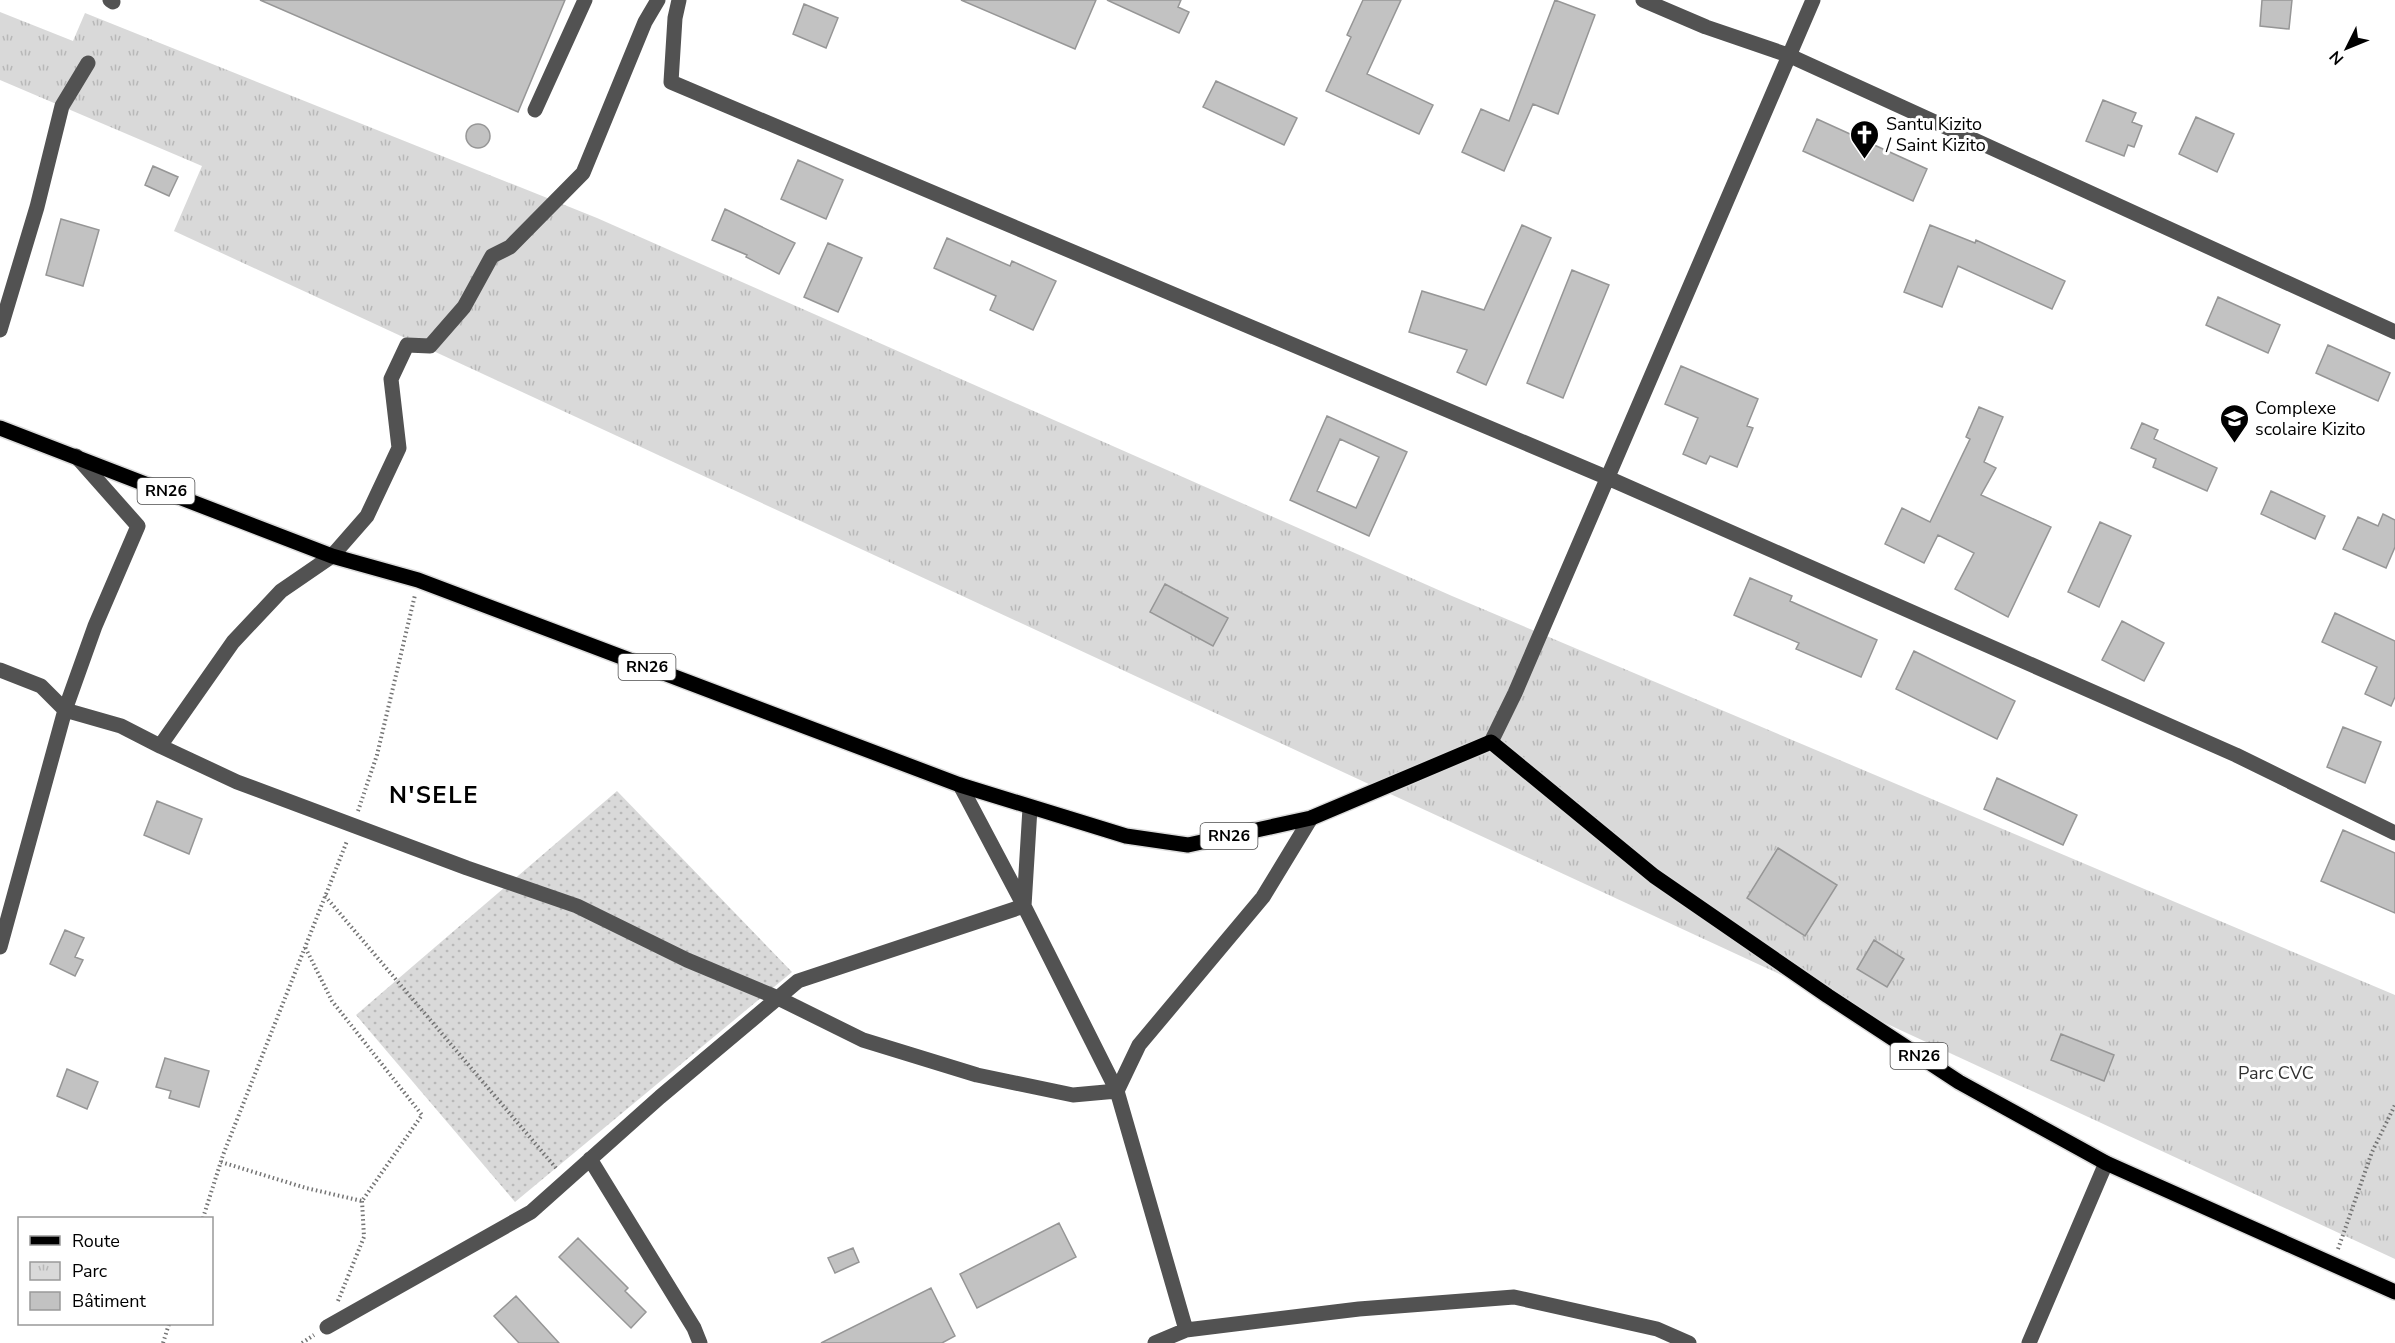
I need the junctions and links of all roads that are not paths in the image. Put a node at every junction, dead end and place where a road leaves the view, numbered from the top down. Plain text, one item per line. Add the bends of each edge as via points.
1 (585, 0) edge
2 (658, 0) edge
3 (679, 0) edge
4 (1643, 0) edge
5 (1814, 0) edge
6 (1788, 55) junction
7 (88, 63) dead end
8 (535, 110) dead end
9 (0, 330) edge
10 (2395, 332) edge
11 (0, 428) edge
12 (76, 456) junction
13 (1608, 478) junction
14 (332, 556) junction
15 (0, 670) edge
16 (65, 710) junction
17 (1491, 742) junction
18 (160, 746) junction
19 (960, 785) junction
20 (1030, 808) junction
21 (1311, 818) junction
22 (2395, 832) edge
23 (1024, 906) junction
24 (0, 947) edge
25 (778, 998) junction
26 (1117, 1091) junction
27 (590, 1159) junction
28 (2106, 1163) junction
29 (2395, 1292) edge
30 (327, 1327) road end
31 (1186, 1330) junction
32 (700, 1343) edge
33 (1155, 1343) edge
34 (1689, 1343) edge
35 (2029, 1343) edge

1 - 8 street
2 - 14 street via 645,22 583,173 510,247 492,256 464,307 430,346 407,345 391,379 399,448 367,516
3 - 13 street via 671,82
4 - 6 street
5 - 6 street
6 - 10 street
6 - 13 street
7 - 9 street via 62,106
11 - 12 main road, RN26
12 - 14 main road, RN26
12 - 16 street via 138,526 95,626
13 - 17 street
13 - 22 street via 2236,755
14 - 18 street via 281,591 233,642
14 - 19 main road, RN26 via 418,580
15 - 16 street via 42,686
16 - 18 street via 121,726
16 - 24 street
17 - 21 main road, RN26
17 - 28 main road, RN26 via 1654,876 1818,990 1959,1082
18 - 25 street via 237,782 577,906 687,960
19 - 20 main road, RN26
19 - 23 street
20 - 21 main road, RN26 via 1126,836 1188,845
20 - 23 street
21 - 26 street via 1263,897 1139,1045
23 - 25 street via 798,981
23 - 26 street
25 - 26 street via 863,1040 977,1075 1073,1095
25 - 27 street
26 - 31 street
27 - 30 street via 531,1212
27 - 32 street
28 - 29 main road, RN26
28 - 35 street
31 - 33 street
31 - 34 street via 1359,1309 1514,1297 1657,1329

